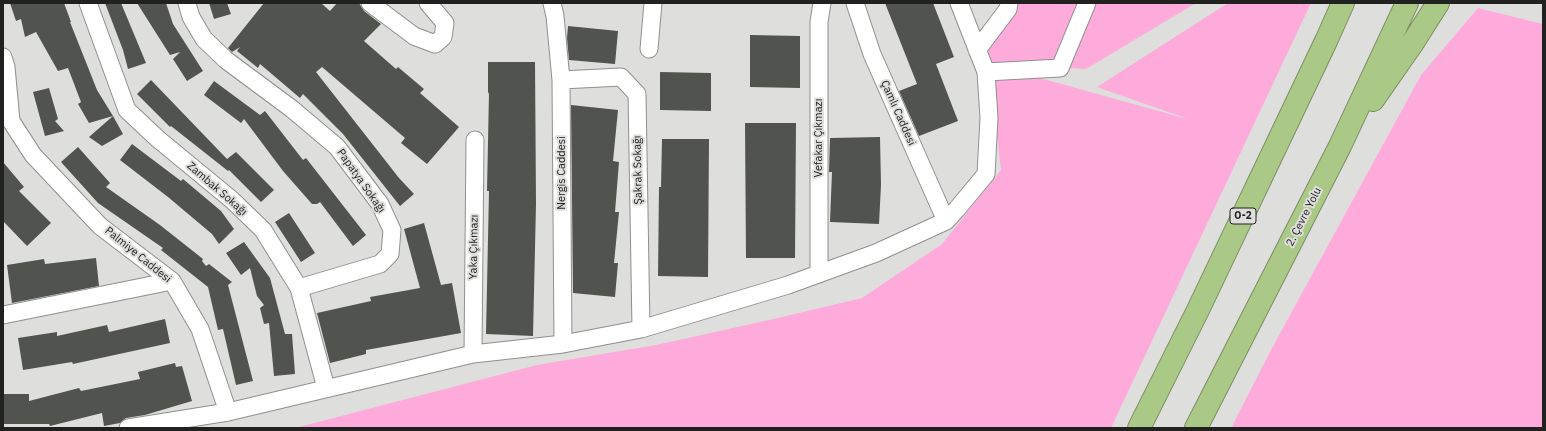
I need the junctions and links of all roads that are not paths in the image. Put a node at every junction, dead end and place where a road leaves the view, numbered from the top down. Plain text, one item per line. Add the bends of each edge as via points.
1 (88, 3) edge
2 (187, 3) edge
3 (370, 3) edge
4 (428, 3) edge
5 (552, 3) edge
6 (653, 3) edge
7 (822, 3) edge
8 (856, 3) edge
9 (960, 3) edge
10 (1009, 3) edge
11 (1087, 3) edge
12 (1343, 3) edge
13 (1407, 3) edge
14 (1431, 3) edge
15 (1438, 3) edge
16 (1412, 44) junction
17 (649, 49) dead end
18 (977, 50) junction
19 (3, 57) edge
20 (986, 72) junction
21 (561, 80) junction
22 (475, 140) dead end
23 (1340, 146) junction
24 (946, 221) junction
25 (819, 274) junction
26 (172, 281) junction
27 (299, 288) junction
28 (3, 315) edge
29 (641, 329) junction
30 (563, 344) junction
31 (473, 354) junction
32 (326, 388) junction
33 (228, 412) junction
34 (128, 428) edge
35 (1139, 428) edge
36 (1196, 428) edge

1 - 27 street, Zambak Sokağı via 127,110 263,230
2 - 27 street, Papatya Sokağı via 191,17 204,39 226,60 292,109 337,147 380,204 392,230 390,254 380,264
3 - 4 street via 414,36 435,44 443,37 445,23
5 - 21 street, Nergis Caddesi
6 - 17 street
7 - 25 street, Vefakar Çıkmazı via 819,22
8 - 24 street, Çamlı Caddesi via 872,54
9 - 18 street
10 - 18 street via 1008,9
11 - 20 street via 1060,68
12 - 35 highway, O-2 via 1198,310
13 - 23 highway, 2. Çevre Yolu
14 - 16 highway
15 - 16 highway
16 - 23 highway
18 - 20 street
19 - 26 street, Palmiye Caddesi via 11,121 33,155 100,226
20 - 24 street via 989,118 986,174
21 - 29 street, Şakrak Sokağı via 621,77 637,94
21 - 30 street, Nergis Caddesi
22 - 31 street, Yaka Çıkmazı
23 - 36 highway, 2. Çevre Yolu
24 - 25 street via 876,253
25 - 29 street
26 - 28 street
26 - 33 street, Palmiye Caddesi via 200,328
27 - 32 street, Zambak Sokağı
29 - 30 street
30 - 31 street
31 - 32 street
32 - 33 street
33 - 34 street

